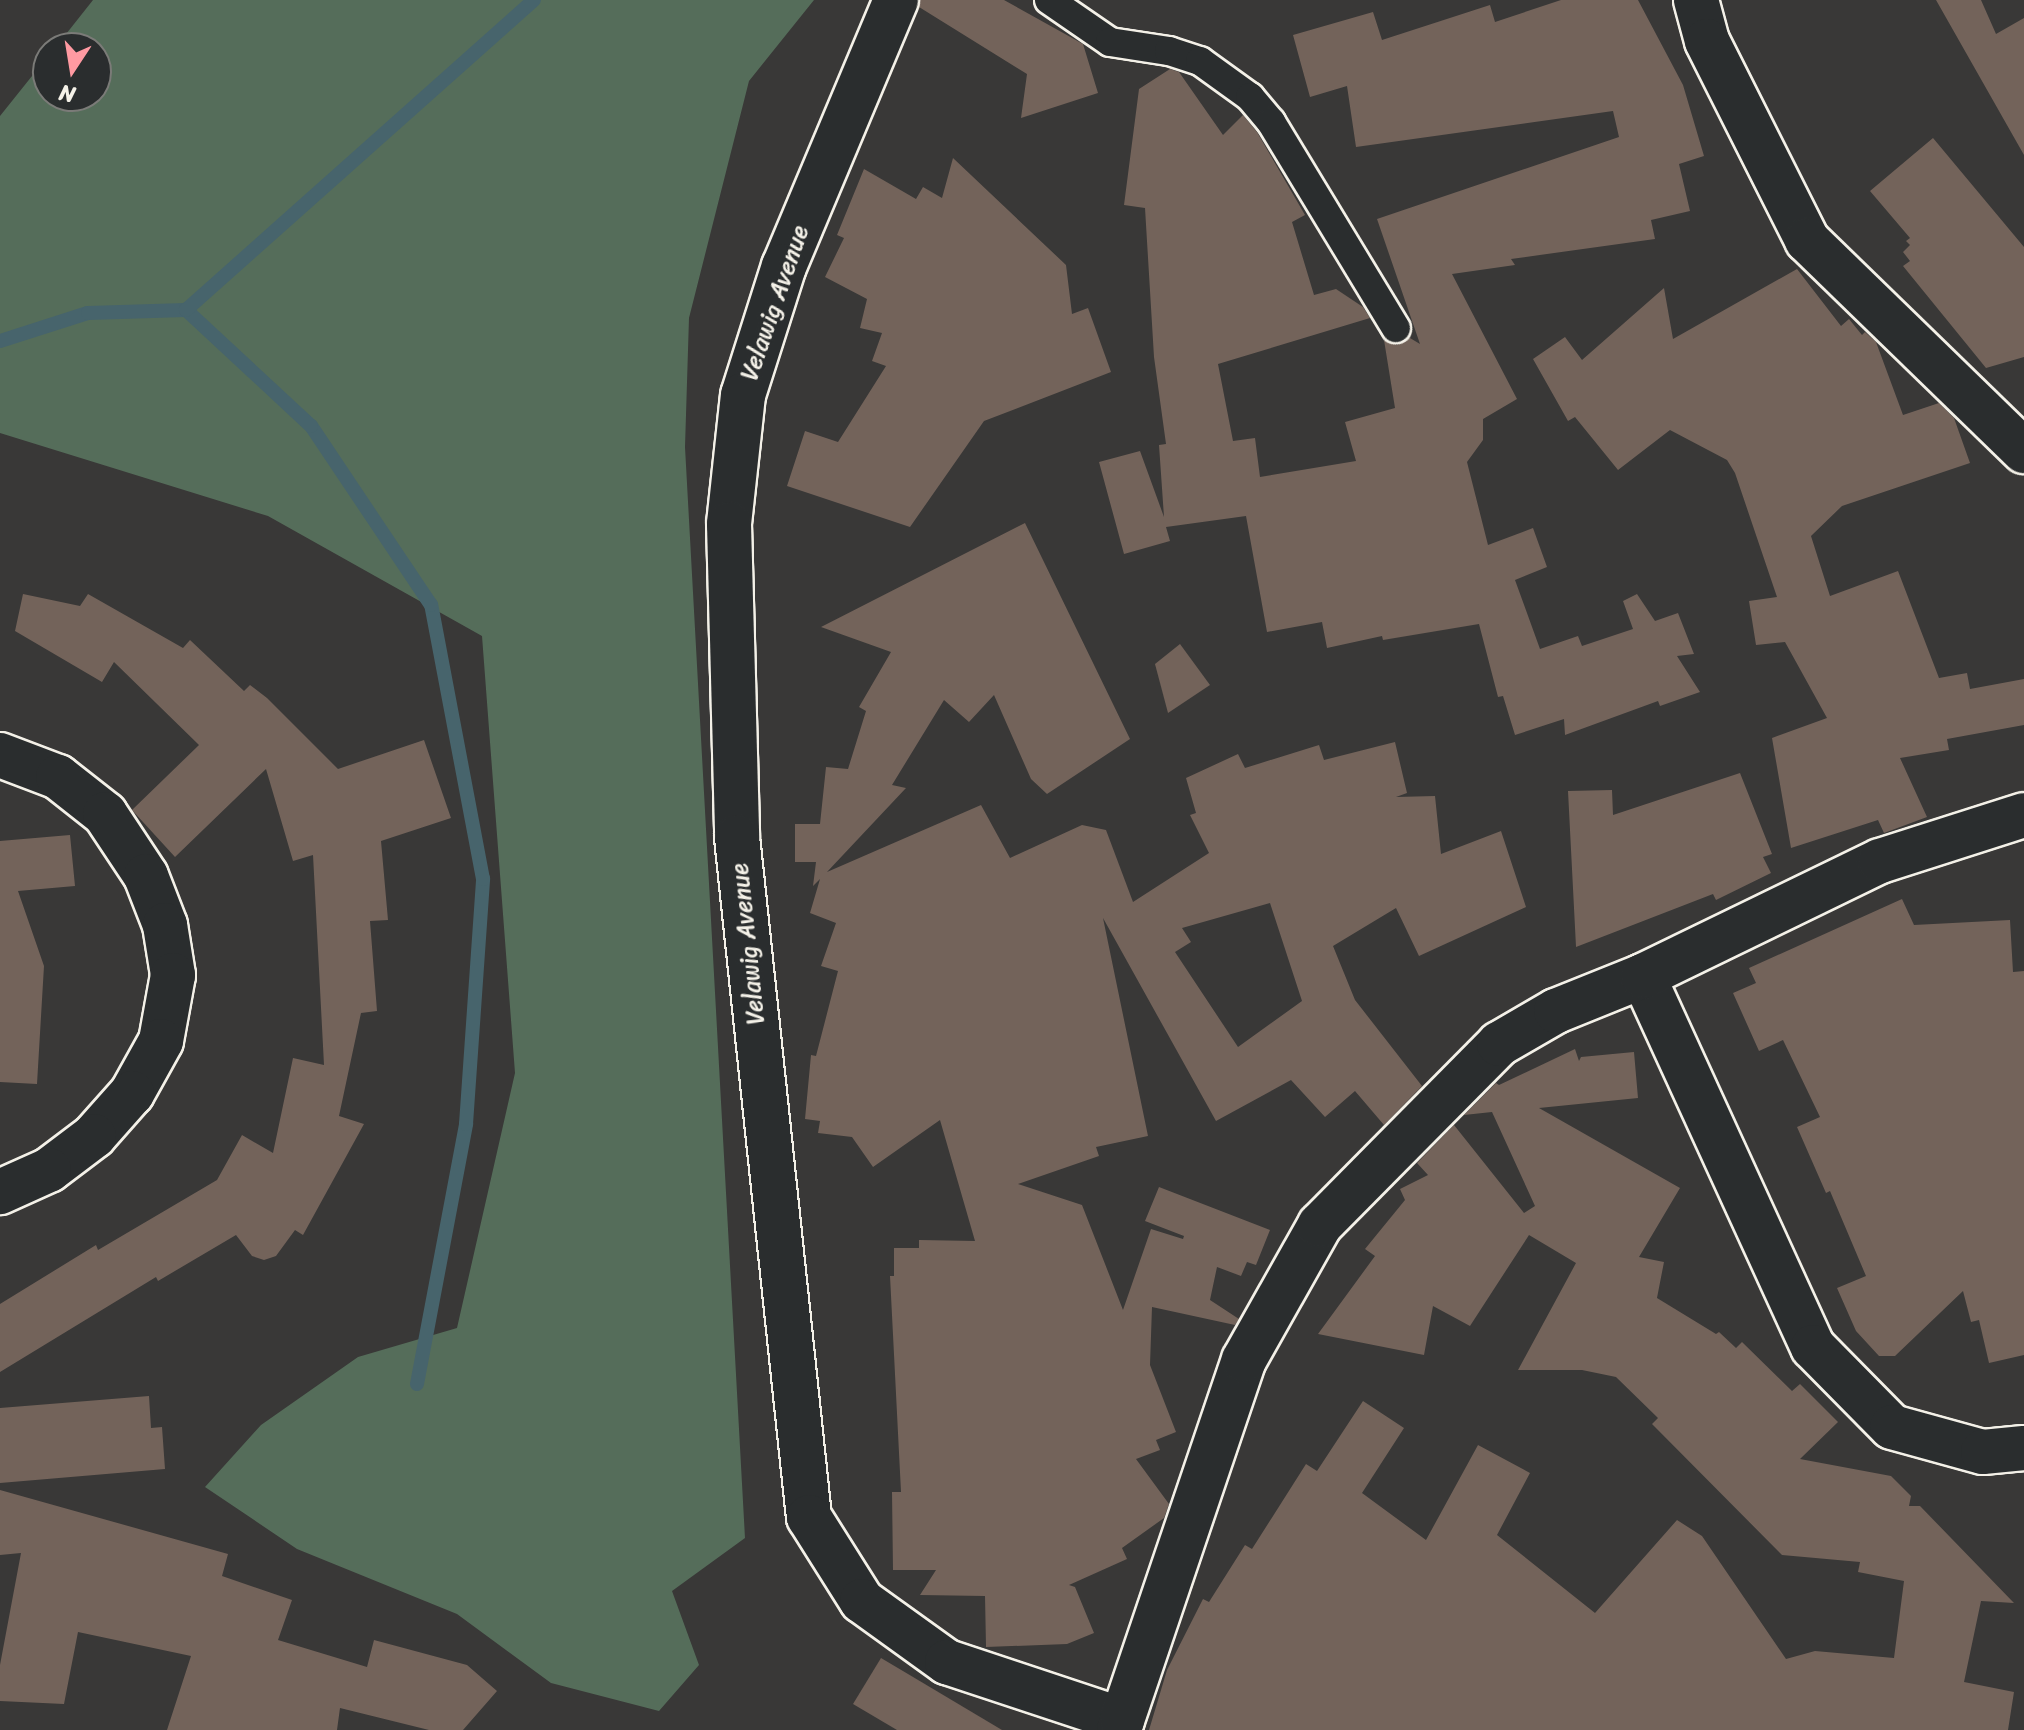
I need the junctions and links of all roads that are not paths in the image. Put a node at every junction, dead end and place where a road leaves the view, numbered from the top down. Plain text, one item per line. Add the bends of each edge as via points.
1 (896, 0) edge
2 (1049, 0) edge
3 (1696, 0) edge
4 (1396, 328) dead end
5 (2024, 451) edge
6 (0, 755) edge
7 (2024, 815) edge
8 (1643, 976) junction
9 (0, 1192) edge
10 (2024, 1448) edge
11 (1120, 1725) edge

1 - 11 street, Velawig Avenue via 784,266 743,395 729,524 737,837 809,1517 862,1601 947,1662
2 - 4 lane via 1110,42 1200,61 1250,97 1271,122
3 - 5 street via 1707,41 1807,240
6 - 9 street via 58,777 105,814 146,876 165,925 173,975 161,1041 132,1093 94,1136 49,1170
7 - 8 street via 1880,861
8 - 10 street via 1813,1347 1892,1427 1983,1452
8 - 11 street via 1556,1011 1499,1044 1320,1225 1244,1360

